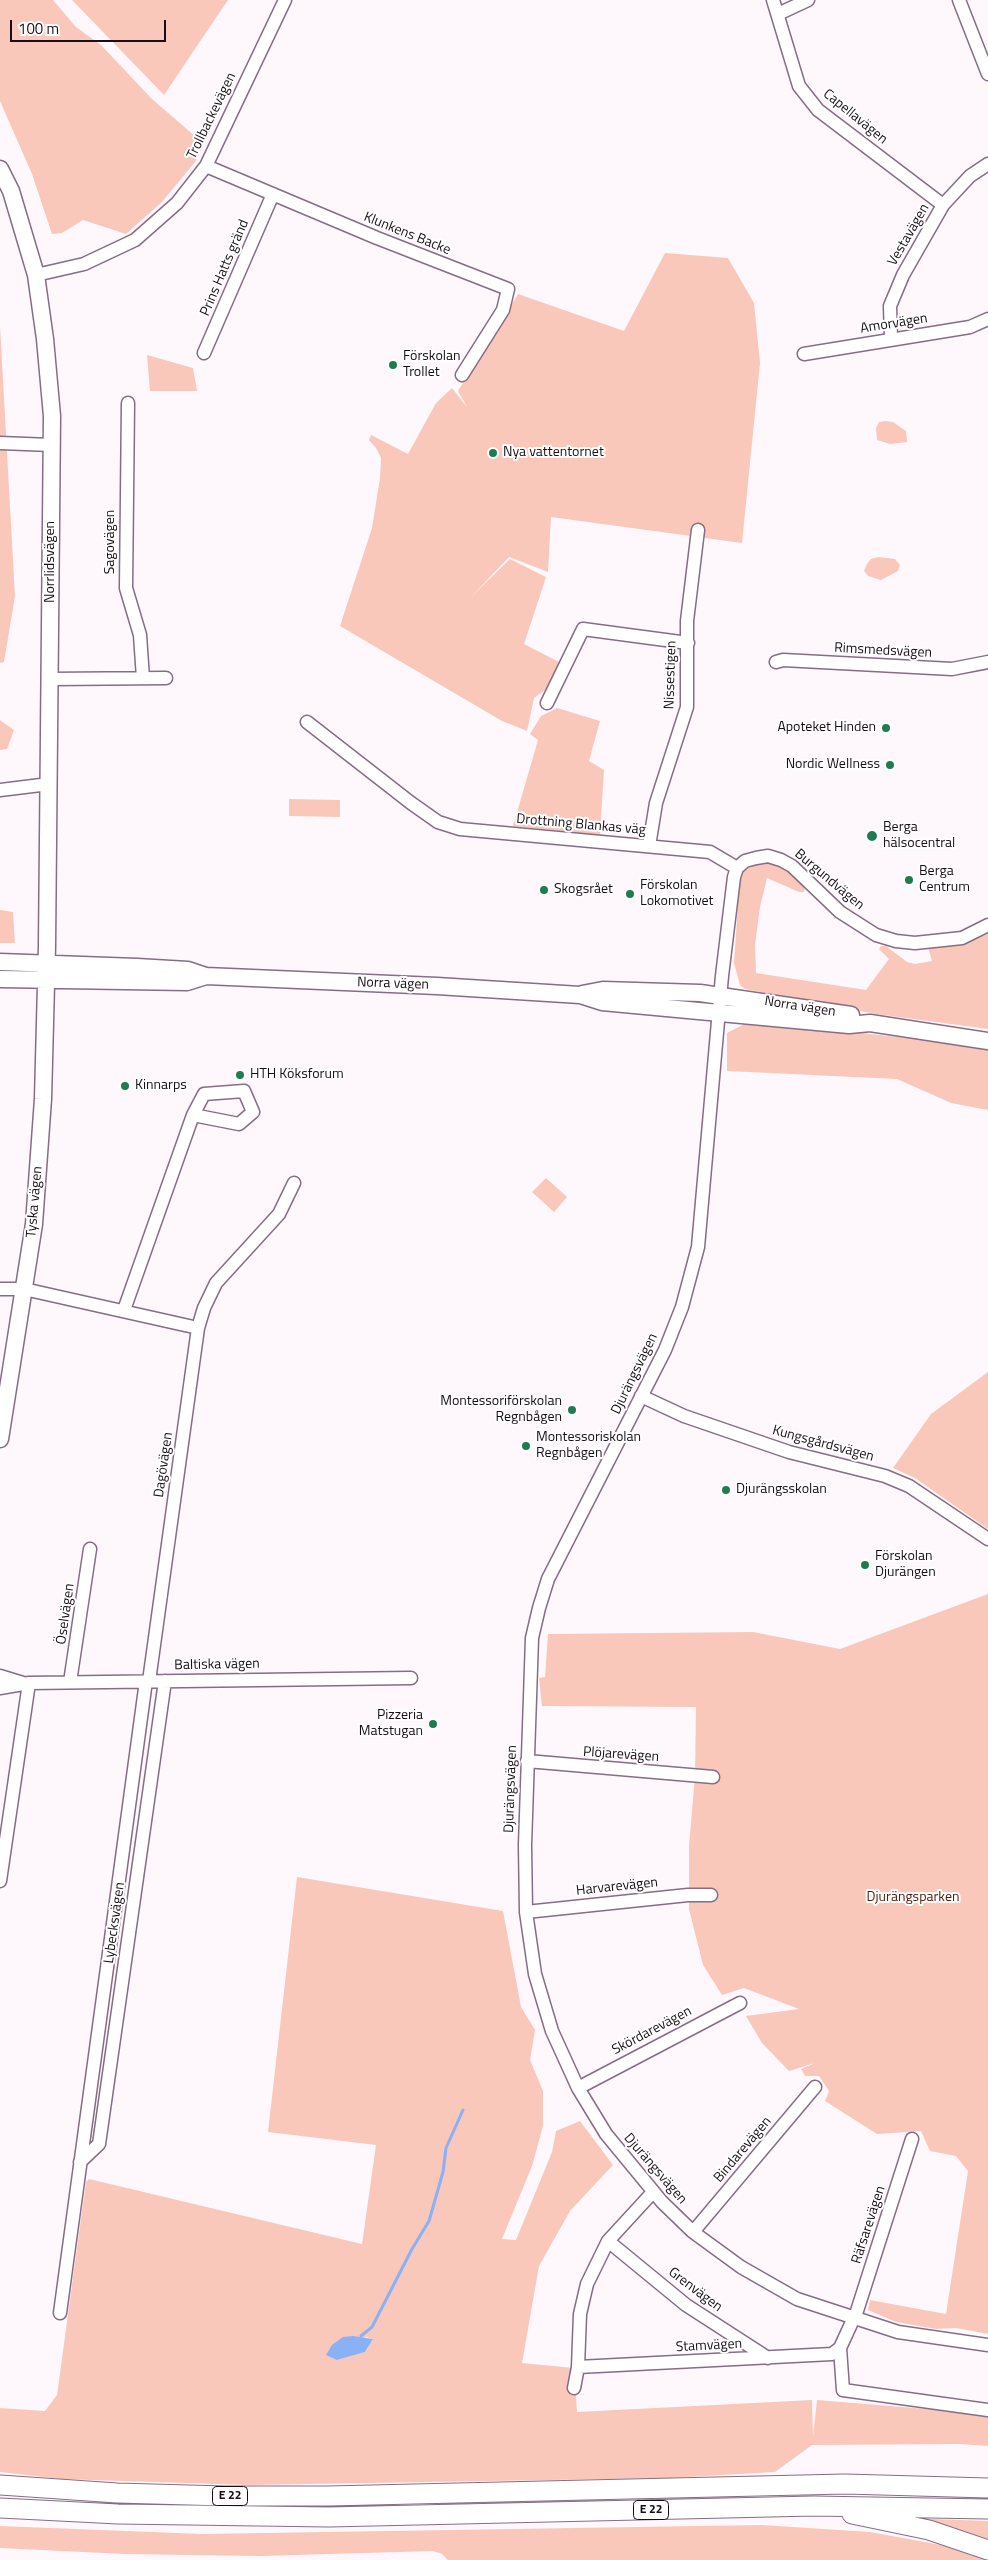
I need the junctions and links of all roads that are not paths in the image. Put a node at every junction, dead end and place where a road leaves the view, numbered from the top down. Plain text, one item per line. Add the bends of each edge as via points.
1 (285, 0) edge
2 (773, 0) edge
3 (808, 0) edge
4 (959, 0) edge
5 (778, 14) junction
6 (988, 74) edge
7 (988, 164) edge
8 (206, 166) junction
9 (0, 169) edge
10 (273, 194) junction
11 (943, 205) junction
12 (36, 275) junction
13 (988, 319) edge
14 (891, 340) junction
15 (204, 353) dead end
16 (804, 354) dead end
17 (462, 376) dead end
18 (128, 403) dead end
19 (0, 443) edge
20 (51, 445) junction
21 (698, 530) dead end
22 (688, 643) junction
23 (776, 662) dead end
24 (988, 662) edge
25 (143, 678) junction
26 (166, 678) dead end
27 (50, 679) junction
28 (547, 703) dead end
29 (307, 722) dead end
30 (49, 784) junction
31 (0, 790) edge
32 (649, 846) junction
33 (737, 868) junction
34 (988, 925) edge
35 (0, 962) edge
36 (47, 963) junction
37 (206, 976) junction
38 (0, 979) edge
39 (47, 981) junction
40 (580, 995) junction
41 (721, 995) junction
42 (719, 1012) junction
43 (870, 1023) junction
44 (988, 1041) edge
45 (193, 1116) dead end
46 (294, 1183) dead end
47 (0, 1289) edge
48 (24, 1289) junction
49 (124, 1310) junction
50 (198, 1328) junction
51 (641, 1396) junction
52 (0, 1438) edge
53 (988, 1539) edge
54 (90, 1550) dead end
55 (0, 1676) edge
56 (411, 1678) dead end
57 (148, 1681) junction
58 (165, 1681) junction
59 (70, 1682) junction
60 (26, 1683) junction
61 (0, 1688) edge
62 (526, 1762) junction
63 (713, 1777) dead end
64 (0, 1882) edge
65 (711, 1895) dead end
66 (526, 1912) junction
67 (740, 2003) dead end
68 (816, 2087) dead end
69 (578, 2088) junction
70 (912, 2139) dead end
71 (80, 2162) junction
72 (653, 2192) junction
73 (694, 2232) junction
74 (608, 2241) junction
75 (60, 2312) dead end
76 (853, 2319) junction
77 (988, 2345) edge
78 (840, 2348) junction
79 (768, 2358) junction
80 (578, 2367) junction
81 (574, 2388) dead end
82 (988, 2410) edge
83 (0, 2484) edge
84 (988, 2488) edge
85 (814, 2506) junction
86 (2, 2508) edge
87 (988, 2509) edge
88 (988, 2550) edge

1 - 8 street, Trollbackevägen
2 - 5 street, Capellavägen
3 - 5 street
4 - 6 street
5 - 11 street, Capellavägen via 799,86 818,110
7 - 11 street, Vestavägen via 970,176
8 - 10 street, Klunkens Backe
8 - 12 street, Trollbackevägen via 177,203 135,240 84,264
9 - 12 main road, Norrlidsvägen
10 - 15 street, Prins Hatts gränd
10 - 17 street, Klunkens Backe via 508,289 502,310
11 - 14 street, Vestavägen via 903,275 890,306
12 - 20 main road, Norrlidsvägen via 52,416
13 - 14 street, Amorvägen via 970,327
14 - 16 street, Amorvägen
18 - 25 street, Sagovägen via 126,588 140,635
19 - 20 street
20 - 27 main road, Norrlidsvägen
21 - 22 street, Nissestigen via 687,621
22 - 28 street via 583,630
22 - 32 street, Nissestigen via 687,707 656,803
23 - 24 street, Rimsmedsvägen via 952,669
25 - 26 street
25 - 27 street
27 - 30 main road, Norrlidsvägen
29 - 32 street, Drottning Blankas väg via 438,822 460,829
30 - 31 street
30 - 36 main road, Norrlidsvägen
32 - 33 street, Drottning Blankas väg via 710,852
33 - 34 street, Burgundvägen via 756,858 768,856 782,860 840,912 866,930 896,941 915,943 962,938
33 - 41 street
35 - 36 main road, Norra vägen
36 - 37 main road, Norra vägen via 188,970
36 - 39 main road, Tyska vägen
37 - 39 main road, Norra vägen via 187,982
37 - 40 main road, Norra vägen
38 - 39 main road, Norra vägen
39 - 48 main road, Tyska vägen via 34,1224
40 - 41 main road, Norra vägen via 604,990 649,990
40 - 42 main road, Norra vägen via 602,1002
41 - 42 street
41 - 43 main road, Norra vägen via 852,1016
42 - 43 main road, Norra vägen via 849,1025
42 - 51 street, Djurängsvägen via 698,1247 682,1307
43 - 44 main road, Norra vägen
45 - 49 street
46 - 50 street, Dagövägen via 279,1214 216,1283
47 - 48 street
48 - 49 street
48 - 52 main road, Tyska vägen
49 - 50 street
50 - 57 street, Dagövägen
51 - 53 street, Kungsgårdsvägen via 684,1416 789,1452 885,1476 909,1486
51 - 62 street, Djurängsvägen via 548,1579 532,1638
54 - 59 street, Öselvägen
55 - 60 street, Baltiska vägen
56 - 58 street, Baltiska vägen
57 - 58 street, Baltiska vägen
57 - 59 street, Baltiska vägen
57 - 71 street, Lybecksvägen
58 - 71 street, Lybecksvägen via 99,2144
59 - 60 street, Baltiska vägen
60 - 61 street, Baltiska vägen
60 - 64 street
62 - 63 street, Plöjarevägen
62 - 66 street, Djurängsvägen
65 - 66 street, Harvarevägen
66 - 69 street, Djurängsvägen via 535,1974 552,2031
67 - 69 street, Skördarevägen
68 - 73 street, Bindarevägen
69 - 72 street, Djurängsvägen via 606,2134
70 - 76 street, Räfsarevägen
71 - 75 street, Lybecksvägen
72 - 73 street, Djurängsvägen
72 - 74 street
73 - 76 street, Djurängsvägen via 768,2284 797,2300
74 - 79 street, Grenvägen via 686,2305
74 - 80 street via 587,2284 580,2314
76 - 77 street, Djurängsvägen via 898,2332
76 - 78 street
78 - 79 street, Stamvägen via 832,2354
78 - 82 street via 843,2390
79 - 80 street, Stamvägen
80 - 81 street
83 - 84 highway, E 22 via 117,2493 318,2496 845,2484
85 - 86 highway, E 22 via 329,2517 175,2516
85 - 87 highway, E 22
85 - 88 highway via 928,2530

